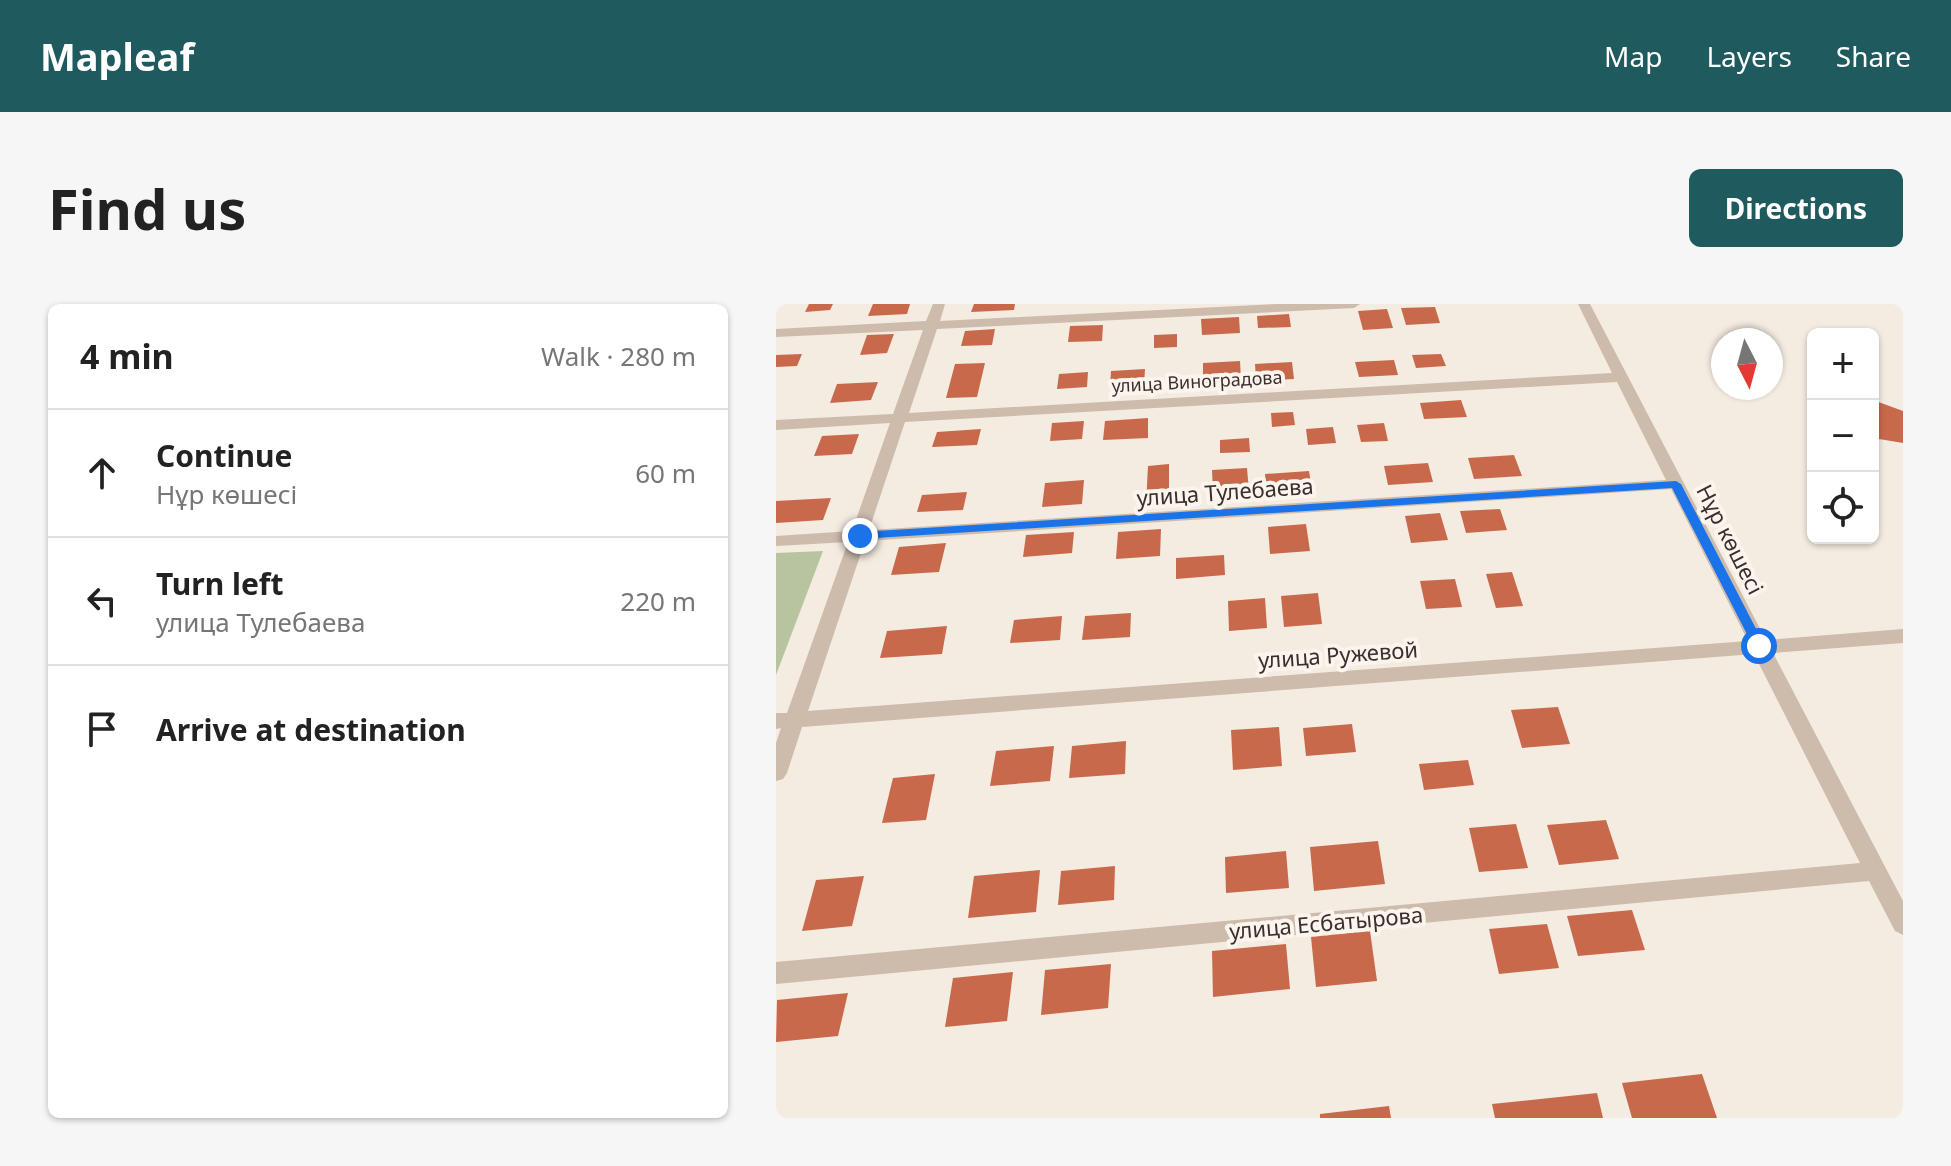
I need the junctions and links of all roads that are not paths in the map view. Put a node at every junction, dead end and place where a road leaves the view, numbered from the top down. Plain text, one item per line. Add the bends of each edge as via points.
1 (939, 304) edge
2 (1354, 304) edge
3 (1584, 304) edge
4 (931, 325) junction
5 (776, 333) edge
6 (1621, 377) junction
7 (901, 417) junction
8 (776, 425) edge
9 (1676, 484) junction
10 (860, 536) junction
11 (776, 541) edge
12 (1903, 636) edge
13 (1759, 646) junction
14 (785, 720) edge
15 (776, 773) edge
16 (1876, 871) junction
17 (1903, 924) edge
18 (776, 973) edge

1 - 4 street
2 - 4 street
3 - 6 street, Нұр көшесі
4 - 5 street
4 - 7 street
6 - 7 street, улица Виноградова
6 - 9 street, Нұр көшесі
7 - 8 street, улица Виноградова
7 - 10 street
9 - 10 street, улица Тулебаева
9 - 13 street, Нұр көшесі
10 - 11 street, улица Тулебаева
10 - 14 street
12 - 13 street, улица Ружевой
13 - 14 street, улица Ружевой
13 - 16 street, Нұр көшесі
14 - 15 street
16 - 17 street, Нұр көшесі
16 - 18 street, улица Есбатырова

